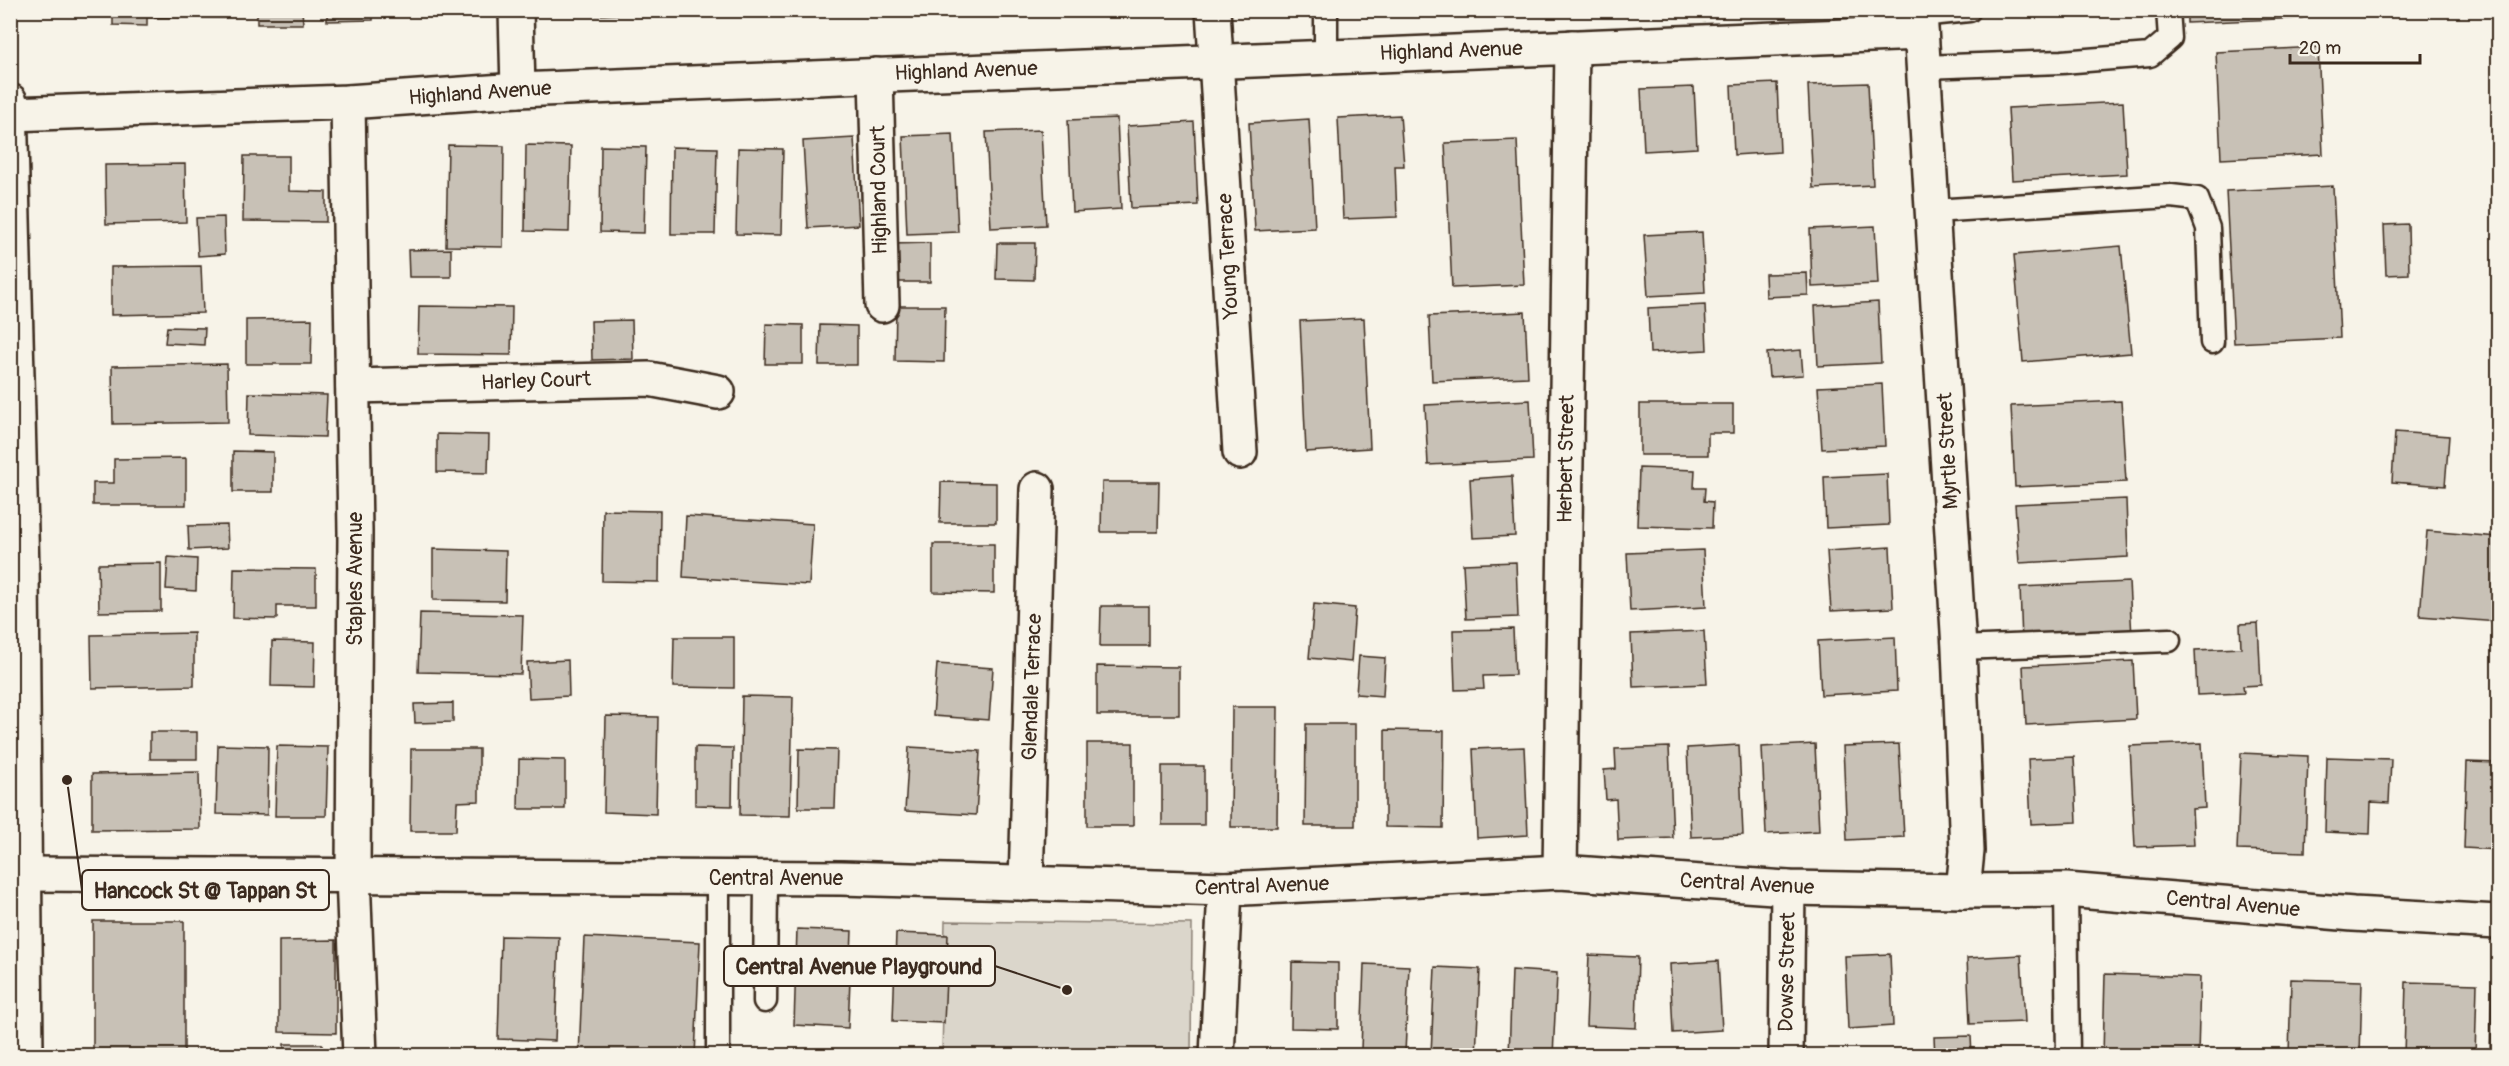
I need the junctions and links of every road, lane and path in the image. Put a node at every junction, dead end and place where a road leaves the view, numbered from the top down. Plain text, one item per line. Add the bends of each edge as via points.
1 (516, 10) edge
2 (1213, 10) edge
3 (1326, 10) edge
4 (1969, 10) edge
5 (2168, 10) edge
6 (1920, 19) edge
7 (1572, 46) junction
8 (1326, 56) junction
9 (1217, 60) junction
10 (1923, 67) junction
11 (876, 75) junction
12 (518, 90) junction
13 (10, 101) edge
14 (348, 102) junction
15 (11, 114) edge
16 (1933, 211) junction
17 (13, 261) edge
18 (882, 304) dead end
19 (2212, 342) dead end
20 (353, 386) junction
21 (718, 392) dead end
22 (1240, 452) dead end
23 (1037, 489) dead end
24 (16, 572) edge
25 (2169, 640) dead end
26 (1959, 648) junction
27 (1560, 872) junction
28 (17, 874) edge
29 (354, 875) junction
30 (718, 878) junction
31 (766, 878) junction
32 (1026, 884) junction
33 (1788, 888) junction
34 (1226, 889) junction
35 (2066, 890) junction
36 (1963, 891) junction
37 (2499, 922) edge
38 (765, 1001) dead end
39 (26, 1056) edge
40 (360, 1056) edge
41 (718, 1056) edge
42 (1217, 1056) edge
43 (1786, 1056) edge
44 (2068, 1056) edge

1 - 12 street
2 - 9 street, Young Terrace
3 - 8 lane
4 - 6 lane
5 - 10 lane via 2170,38 2150,55
6 - 7 street, Highland Avenue
6 - 10 street, Myrtle Street
7 - 8 street, Highland Avenue
7 - 27 street, Herbert Street
8 - 9 street, Highland Avenue
9 - 11 street, Highland Avenue
9 - 22 street, Young Terrace
10 - 16 street, Myrtle Street
11 - 12 street, Highland Avenue
11 - 18 street, Highland Court
12 - 14 street, Highland Avenue
13 - 15 street
14 - 15 street, Highland Avenue
14 - 20 street, Staples Avenue
15 - 17 street
16 - 19 lane via 2171,196 2197,199 2208,228
16 - 26 street, Myrtle Street
17 - 24 street
20 - 21 street, Harley Court via 649,378
20 - 29 street, Staples Avenue
23 - 32 street, Glendale Terrace
24 - 28 street
25 - 26 lane
26 - 36 street, Myrtle Street via 1966,851
27 - 33 street, Central Avenue
27 - 34 street, Central Avenue
28 - 29 street, Central Avenue
28 - 39 street
29 - 30 street, Central Avenue
29 - 40 street, Staples Avenue
30 - 31 street, Central Avenue
30 - 41 lane
31 - 32 street, Central Avenue
31 - 38 lane
32 - 34 street, Central Avenue
33 - 36 street, Central Avenue
33 - 43 street, Dowse Street
34 - 42 street
35 - 36 street, Central Avenue
35 - 37 street, Central Avenue
35 - 44 lane

